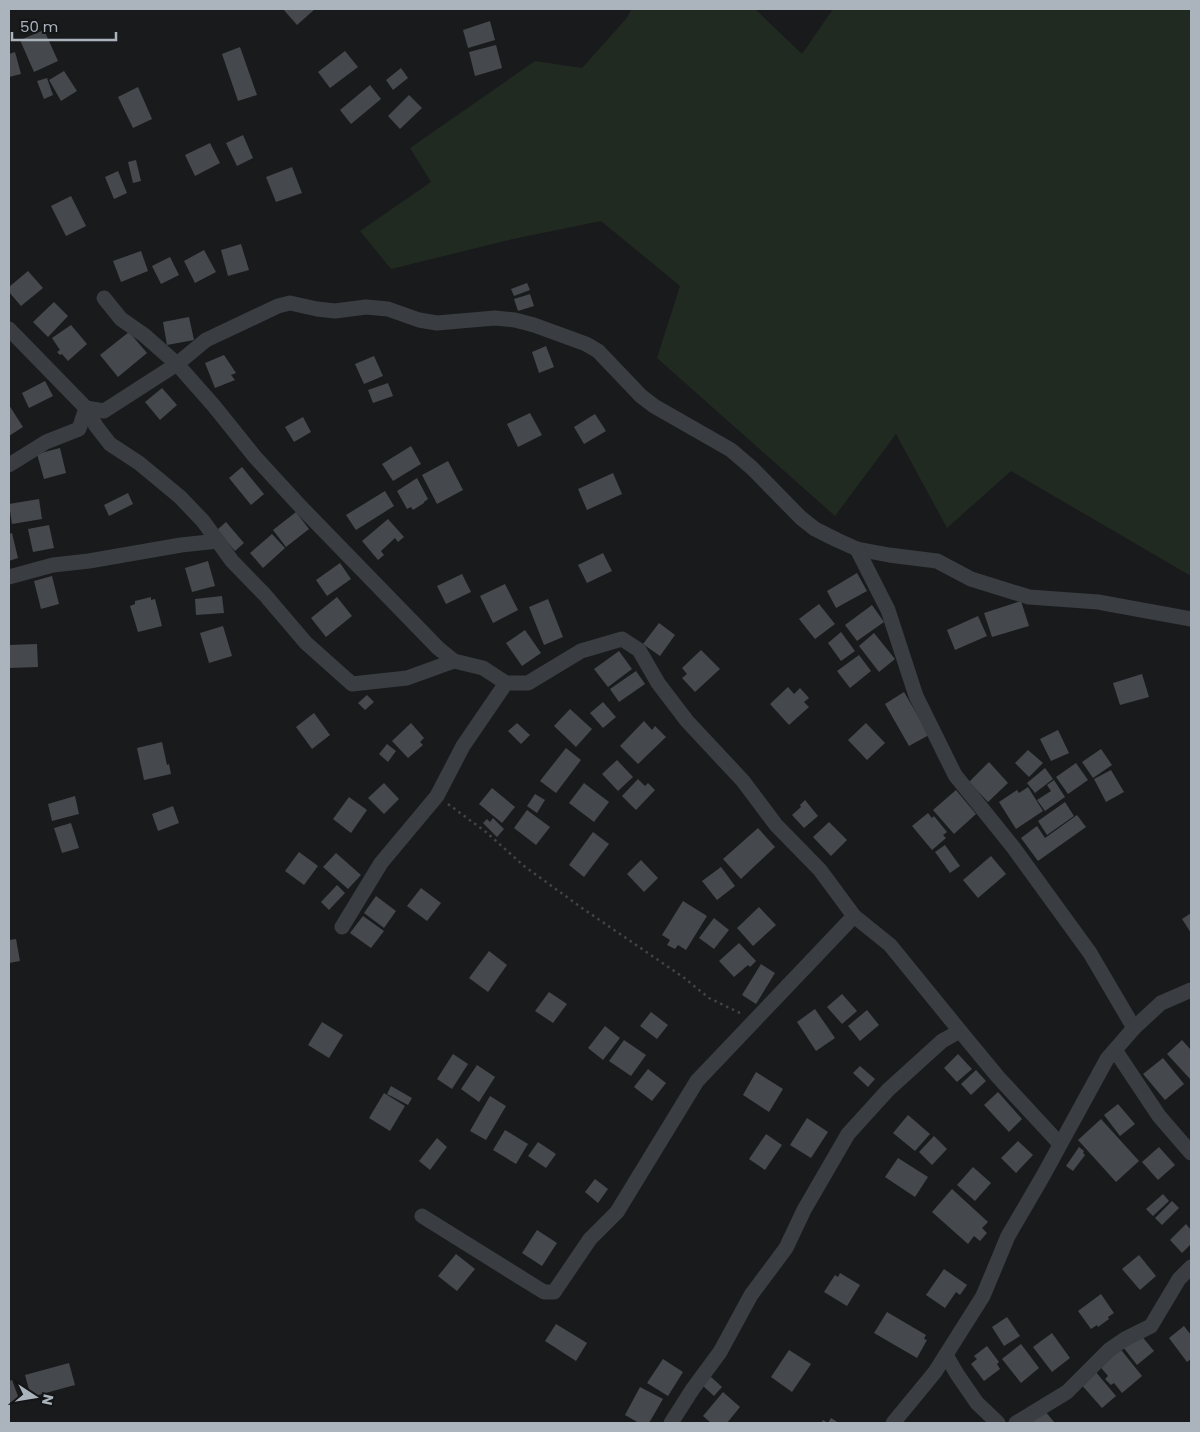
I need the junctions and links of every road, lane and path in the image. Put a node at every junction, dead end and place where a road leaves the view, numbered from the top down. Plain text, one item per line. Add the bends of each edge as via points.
1 (104, 298) dead end
2 (9, 329) edge
3 (177, 364) junction
4 (86, 408) junction
5 (9, 465) edge
6 (218, 541) junction
7 (857, 549) junction
8 (9, 577) edge
9 (1191, 619) edge
10 (454, 661) junction
11 (506, 683) junction
12 (437, 796) junction
13 (854, 916) junction
14 (342, 927) dead end
15 (1191, 990) edge
16 (755, 1019) junction
17 (1134, 1028) junction
18 (960, 1030) junction
19 (1115, 1050) junction
20 (1060, 1144) junction
21 (1191, 1153) edge
22 (422, 1216) dead end
23 (1191, 1267) edge
24 (946, 1354) junction
25 (671, 1423) edge
26 (893, 1423) edge
27 (998, 1423) edge
28 (1016, 1423) edge

1 - 3 street via 121,320
2 - 4 street
3 - 4 street via 104,411
3 - 7 street via 206,340 290,303 335,311 366,306 437,323 495,318 515,320 598,351 654,406 731,450 814,529
3 - 10 street via 255,458
4 - 5 street via 79,429 46,442
4 - 6 street via 110,444 180,496
6 - 8 street via 53,565
6 - 10 street via 306,643 352,684 407,678
7 - 9 street via 938,561 971,579 1029,597 1098,602
7 - 17 street via 888,610 916,696 955,775 1013,847 1090,953
10 - 11 street via 483,668
11 - 12 street via 463,746
11 - 13 street via 528,683 580,651 622,639 639,650 658,683 687,721 743,781 776,825 820,870
12 - 14 street via 381,863
12 - 16 path via 486,832 524,866 709,998
13 - 16 street
13 - 18 street via 890,945
15 - 17 street via 1161,1003
16 - 22 street via 697,1081 617,1212 590,1239 554,1292 544,1292
17 - 19 street
18 - 20 street
18 - 25 street via 942,1041 888,1090 848,1134 786,1248 751,1295 720,1352
19 - 20 street
19 - 21 street via 1159,1116
20 - 24 street via 1008,1236 983,1296
23 - 28 street via 1179,1279 1150,1326 1109,1350 1067,1392
24 - 26 street
24 - 27 street via 977,1403

